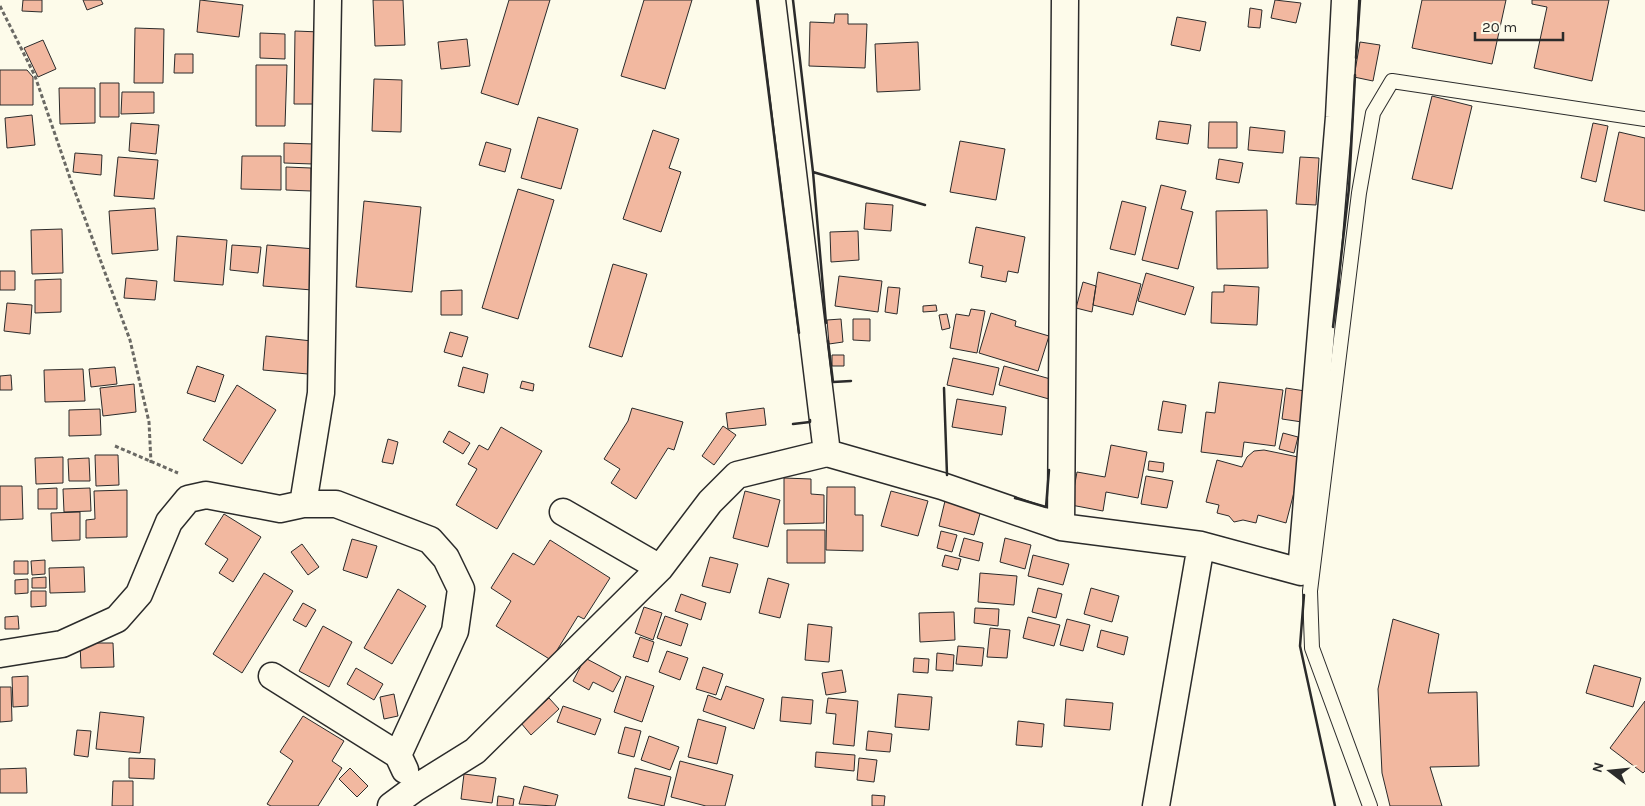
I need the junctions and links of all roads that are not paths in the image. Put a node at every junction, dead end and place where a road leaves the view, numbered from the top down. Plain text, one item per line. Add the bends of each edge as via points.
1 (328, 0) edge
2 (772, 0) edge
3 (1065, 0) edge
4 (1345, 0) edge
5 (1645, 119) edge
6 (827, 453) junction
7 (303, 504) junction
8 (563, 512) dead end
9 (1061, 528) junction
10 (1201, 545) junction
11 (660, 568) junction
12 (0, 654) edge
13 (272, 676) dead end
14 (398, 755) junction
15 (414, 788) junction
16 (391, 806) edge
17 (1156, 806) edge
18 (1370, 806) edge

1 - 7 street via 321,393
2 - 6 street
3 - 9 street
4 - 10 street via 1339,117 1301,572
5 - 18 lane via 1392,80 1373,113 1359,193 1310,591 1312,648
6 - 9 street via 942,486
6 - 11 street via 737,475 710,502
7 - 12 street via 280,509 206,495 188,499 169,522 139,594 117,619 62,644
7 - 14 street via 336,504 430,540 446,558 461,589 454,632
8 - 11 street
9 - 10 street
10 - 17 street
11 - 15 street via 475,751
13 - 14 street
14 - 15 street
15 - 16 street

